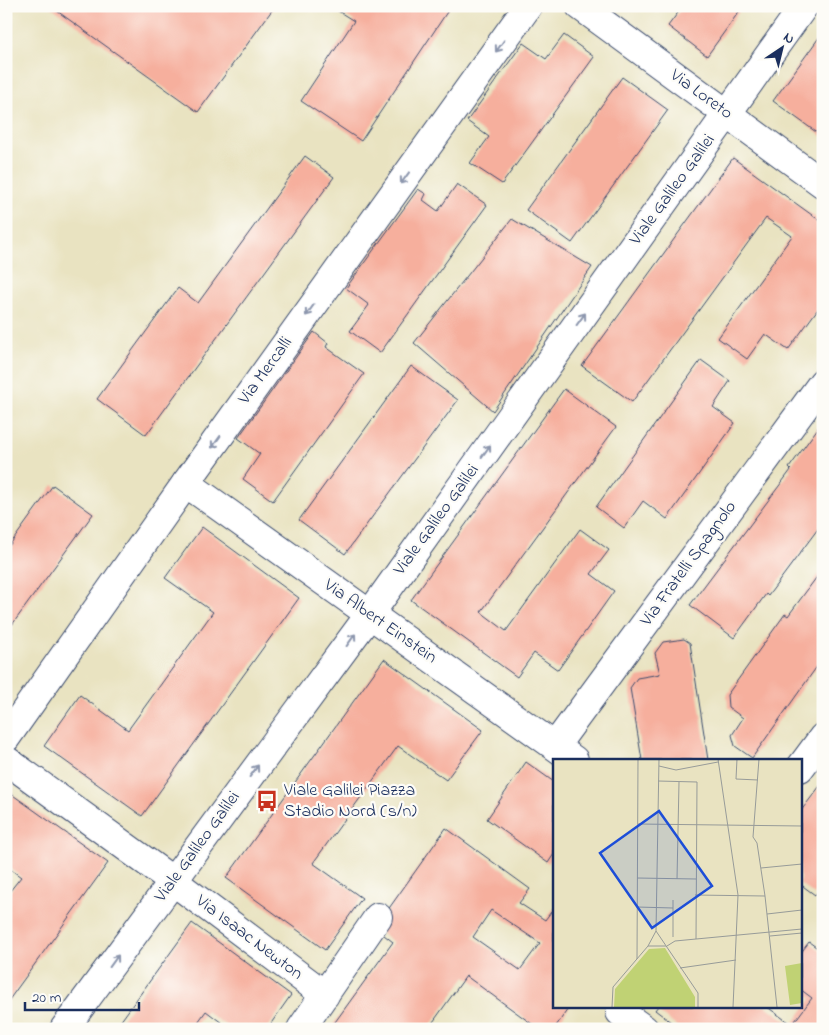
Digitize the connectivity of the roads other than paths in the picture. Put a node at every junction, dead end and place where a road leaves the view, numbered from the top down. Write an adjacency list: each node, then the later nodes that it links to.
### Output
1 (528, 6): 7 (street, Via Mercalli, one-way to 7)
2 (580, 6): 4 (street, Via Loreto)
3 (804, 6): 4 (street, Viale Galileo Galilei)
4 (727, 114): 5 (street, Via Loreto); 8 (street, Viale Galileo Galilei, one-way to 4)
5 (823, 184)
6 (823, 382): 11 (street, Via Fratelli Spagnolo)
7 (186, 483): 8 (street, Via Albert Einstein); 10 (street, Via Mercalli)
8 (370, 614): 11 (street, Via Albert Einstein); 14 (street, Viale Galileo Galilei, one-way to 8)
9 (823, 737): 13 (street)
10 (6, 738)
11 (565, 753)
12 (6, 760): 14 (street, Via Isaac Newton)
13 (802, 765)
14 (173, 881): 16 (street, Via Isaac Newton); 18 (street, Viale Galileo Galilei, one-way to 14)
15 (378, 917): 16 (street)
16 (325, 995): 19 (street)
17 (618, 1016): 20 (street)
18 (64, 1029)
19 (302, 1029)
20 (644, 1029)

